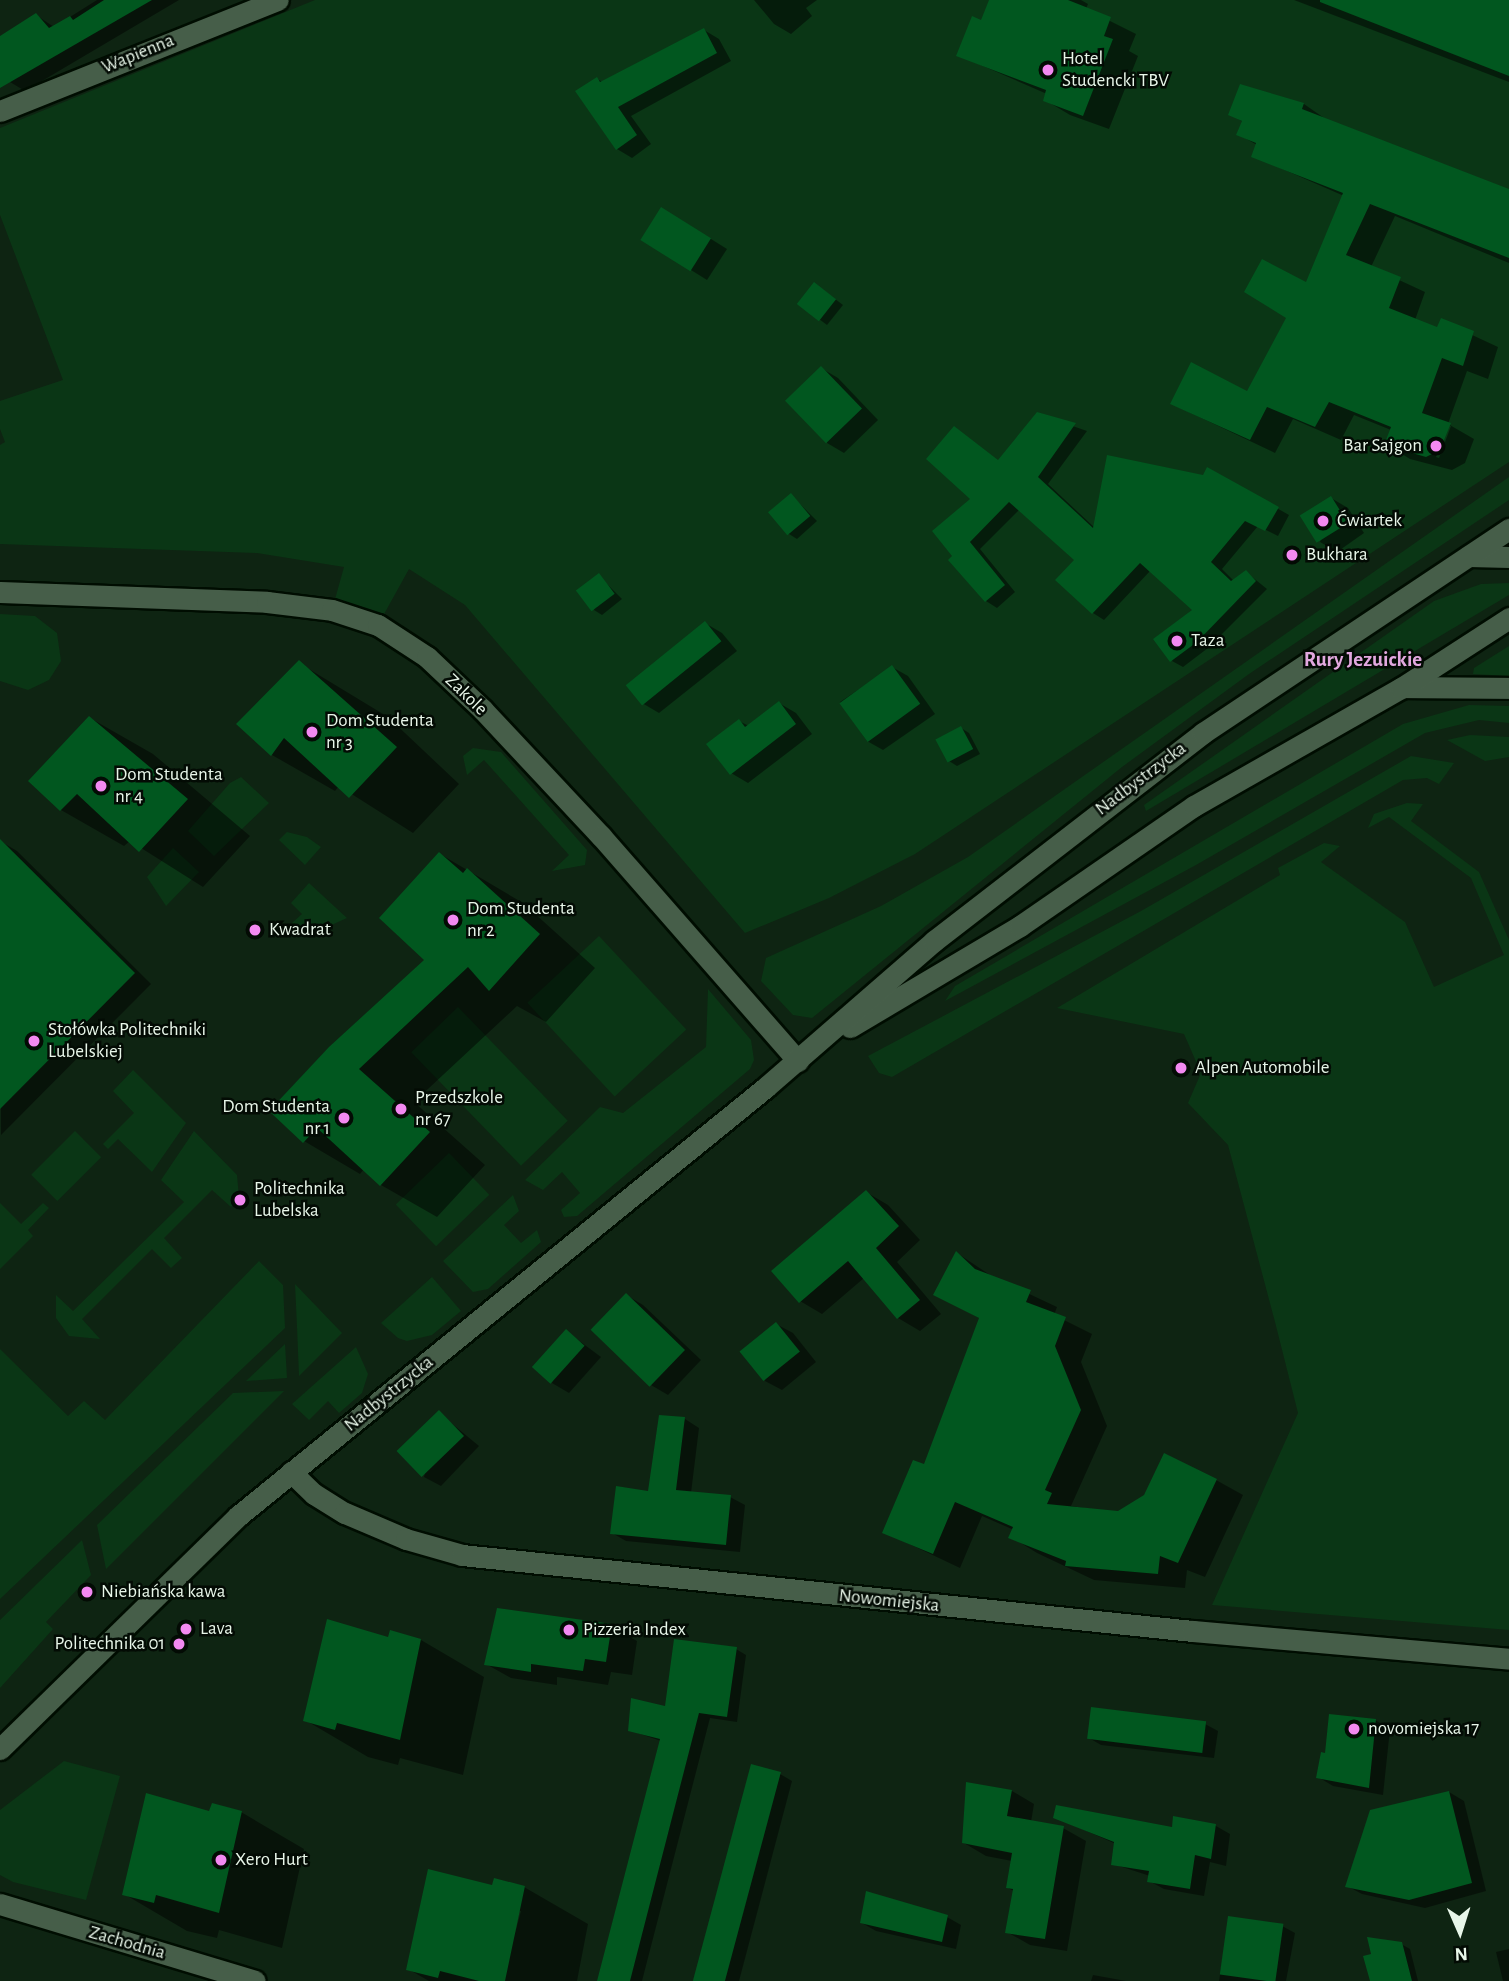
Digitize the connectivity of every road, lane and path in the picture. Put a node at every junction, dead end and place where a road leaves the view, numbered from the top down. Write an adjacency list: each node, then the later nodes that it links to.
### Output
1 (278, 0): 2 (street, Wapienna)
2 (0, 111)
3 (1509, 529): 4 (street, Nadbystrzycka)
4 (1469, 556): 5 (street); 10 (street, Nadbystrzycka)
5 (1509, 557)
6 (0, 592): 10 (street, Zakole)
7 (1509, 618): 8 (street, Nadbystrzycka)
8 (1401, 688): 9 (street); 10 (street, Nadbystrzycka)
9 (1509, 688)
10 (798, 1060): 11 (street, Nadbystrzycka)
11 (291, 1472): 12 (street, Nowomiejska); 13 (street, Nadbystrzycka)
12 (1509, 1659)
13 (0, 1749)
14 (0, 1904): 15 (street, Zachodnia)
15 (255, 1981)

